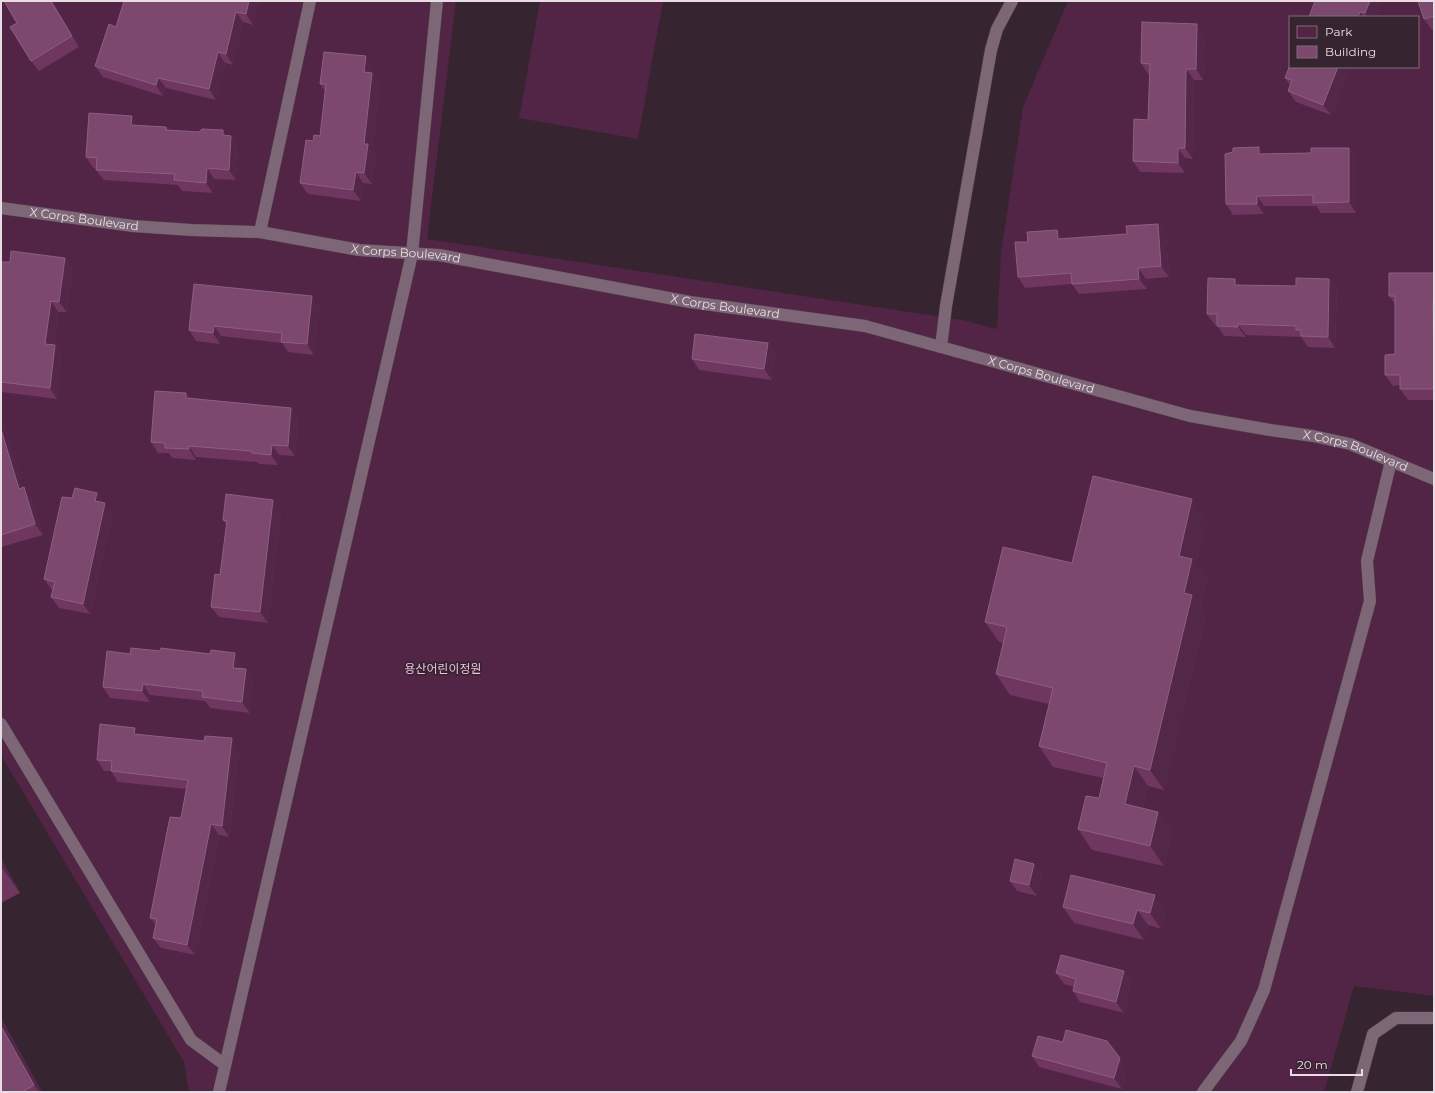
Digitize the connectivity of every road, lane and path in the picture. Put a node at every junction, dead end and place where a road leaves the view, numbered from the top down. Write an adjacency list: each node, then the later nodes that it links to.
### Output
1 (310, 1): 5 (lane)
2 (437, 1): 6 (lane)
3 (1012, 1): 7 (lane)
4 (1, 208): 5 (lane, X Corps Boulevard)
5 (260, 232): 6 (lane, X Corps Boulevard)
6 (412, 254): 7 (lane, X Corps Boulevard); 12 (lane)
7 (941, 348): 8 (lane, X Corps Boulevard)
8 (1391, 461): 9 (lane, X Corps Boulevard); 14 (lane)
9 (1434, 479)
10 (1, 724): 12 (lane)
11 (1434, 1018): 15 (lane)
12 (225, 1066): 13 (lane)
13 (219, 1092)
14 (1203, 1092)
15 (1357, 1092)

